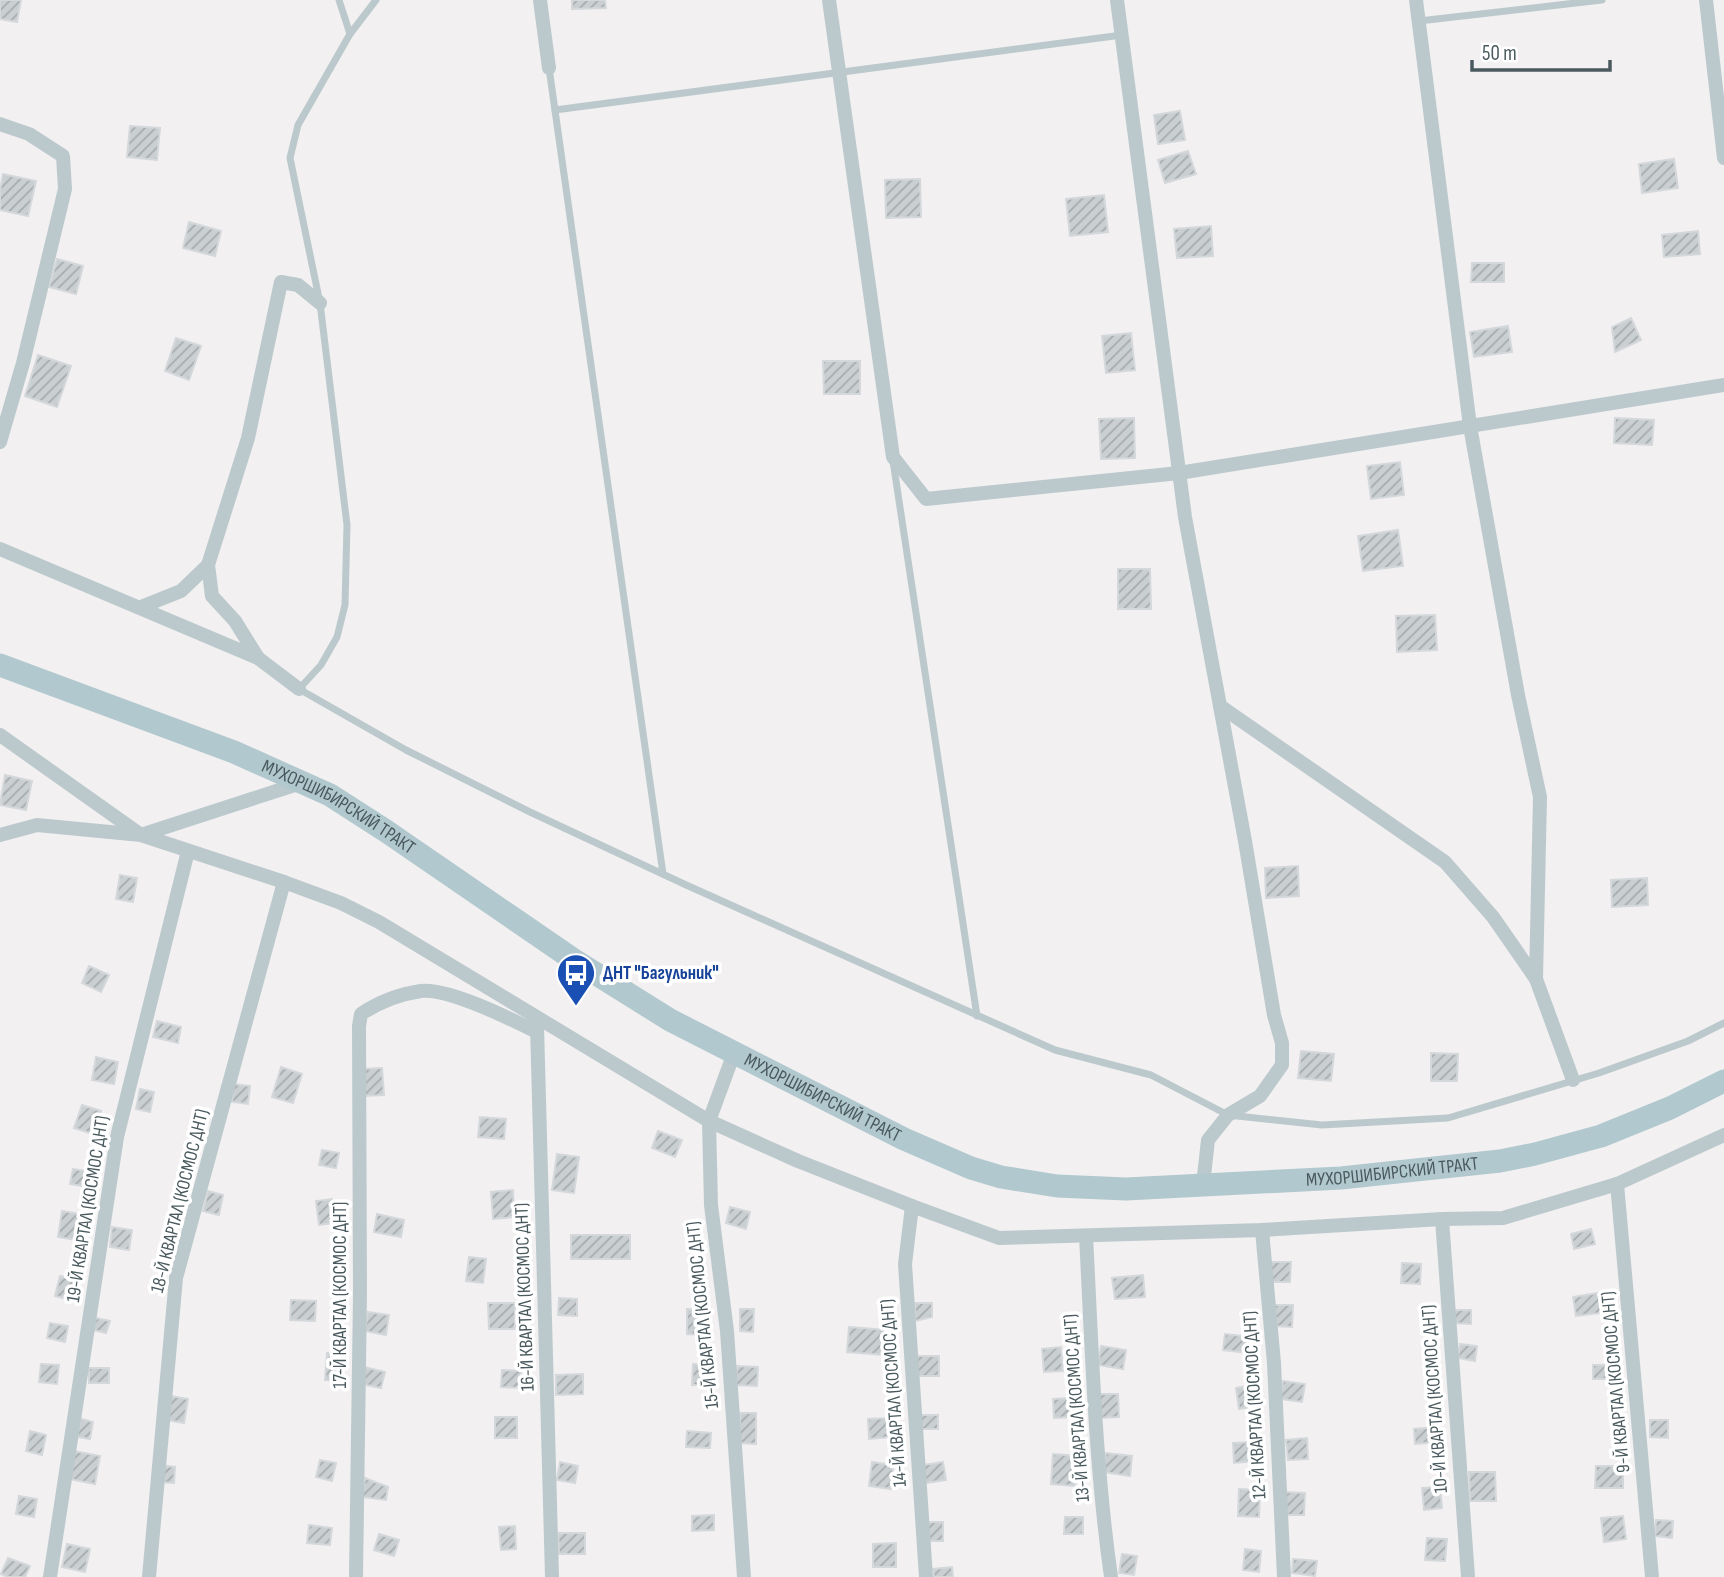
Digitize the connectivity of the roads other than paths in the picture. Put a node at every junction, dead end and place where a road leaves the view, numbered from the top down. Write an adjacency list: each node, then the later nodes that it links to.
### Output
1 (339, 0): 10 (lane)
2 (376, 0): 10 (lane)
3 (540, 0): 12 (street)
4 (829, 0): 13 (street)
5 (1117, 0): 11 (street)
6 (1416, 0): 9 (street)
7 (1602, 0): 9 (lane)
8 (1706, 0): 16 (street)
9 (1419, 20): 19 (street)
10 (350, 34): 17 (lane)
11 (1122, 35): 13 (lane); 22 (street)
12 (549, 68): 14 (lane)
13 (839, 73): 14 (lane); 21 (street)
14 (555, 110): 35 (lane)
15 (0, 124): 20 (street)
16 (1724, 158)
17 (320, 303): 24 (street); 28 (lane)
18 (1724, 385): 19 (street)
19 (1470, 426): 22 (street); 37 (street)
20 (0, 442)
21 (892, 457): 22 (street); 38 (lane)
22 (1179, 473): 29 (street)
23 (0, 549): 25 (street)
24 (208, 565): 25 (street); 26 (street)
25 (141, 607): 26 (street)
26 (258, 658): 28 (street)
27 (0, 665): 31 (main road, МУХОРШИБИРСКИЙ ТРАКТ)
28 (299, 689): 35 (lane)
29 (1220, 706): 37 (street); 45 (street)
30 (0, 735): 33 (street)
31 (304, 782): 33 (street); 42 (main road, МУХОРШИБИРСКИЙ ТРАКТ)
32 (0, 835): 33 (street)
33 (141, 835): 34 (street)
34 (188, 851): 36 (street); 54 (street, 19-Й КВАРТАЛ (КОСМОС ДНТ))
35 (663, 874): 38 (lane)
36 (284, 882): 39 (street); 55 (street, 18-Й КВАРТАЛ (КОСМОС ДНТ))
37 (1536, 979): 43 (street)
38 (977, 1016): 45 (lane)
39 (537, 1017): 41 (street, 16-Й КВАРТАЛ (КОСМОС ДНТ)); 46 (street)
40 (1724, 1023): 43 (lane)
41 (537, 1032): 56 (street, 17-Й КВАРТАЛ (КОСМОС ДНТ)); 57 (street, 16-Й КВАРТАЛ (КОСМОС ДНТ))
42 (734, 1053): 46 (street, 15-Й КВАРТАЛ (КОСМОС ДНТ)); 49 (main road, МУХОРШИБИРСКИЙ ТРАКТ)
43 (1573, 1080): 45 (lane)
44 (1724, 1081): 49 (main road, МУХОРШИБИРСКИЙ ТРАКТ)
45 (1227, 1115): 49 (street)
46 (709, 1121): 50 (street); 58 (street, 15-Й КВАРТАЛ (КОСМОС ДНТ))
47 (1724, 1135): 48 (street)
48 (1617, 1184): 51 (street); 63 (street, 9-Й КВАРТАЛ (КОСМОС ДНТ))
49 (1203, 1185)
50 (912, 1206): 53 (street); 59 (street, 14-Й КВАРТАЛ (КОСМОС ДНТ))
51 (1442, 1219): 52 (street); 62 (street, 10-Й КВАРТАЛ (КОСМОС ДНТ))
52 (1262, 1230): 53 (street); 61 (street, 12-Й КВАРТАЛ (КОСМОС ДНТ))
53 (1086, 1236): 60 (street, 13-Й КВАРТАЛ (КОСМОС ДНТ))
54 (50, 1577)
55 (149, 1577)
56 (356, 1577)
57 (552, 1577)
58 (744, 1577)
59 (926, 1577)
60 (1111, 1577)
61 (1284, 1577)
62 (1468, 1577)
63 (1652, 1577)

